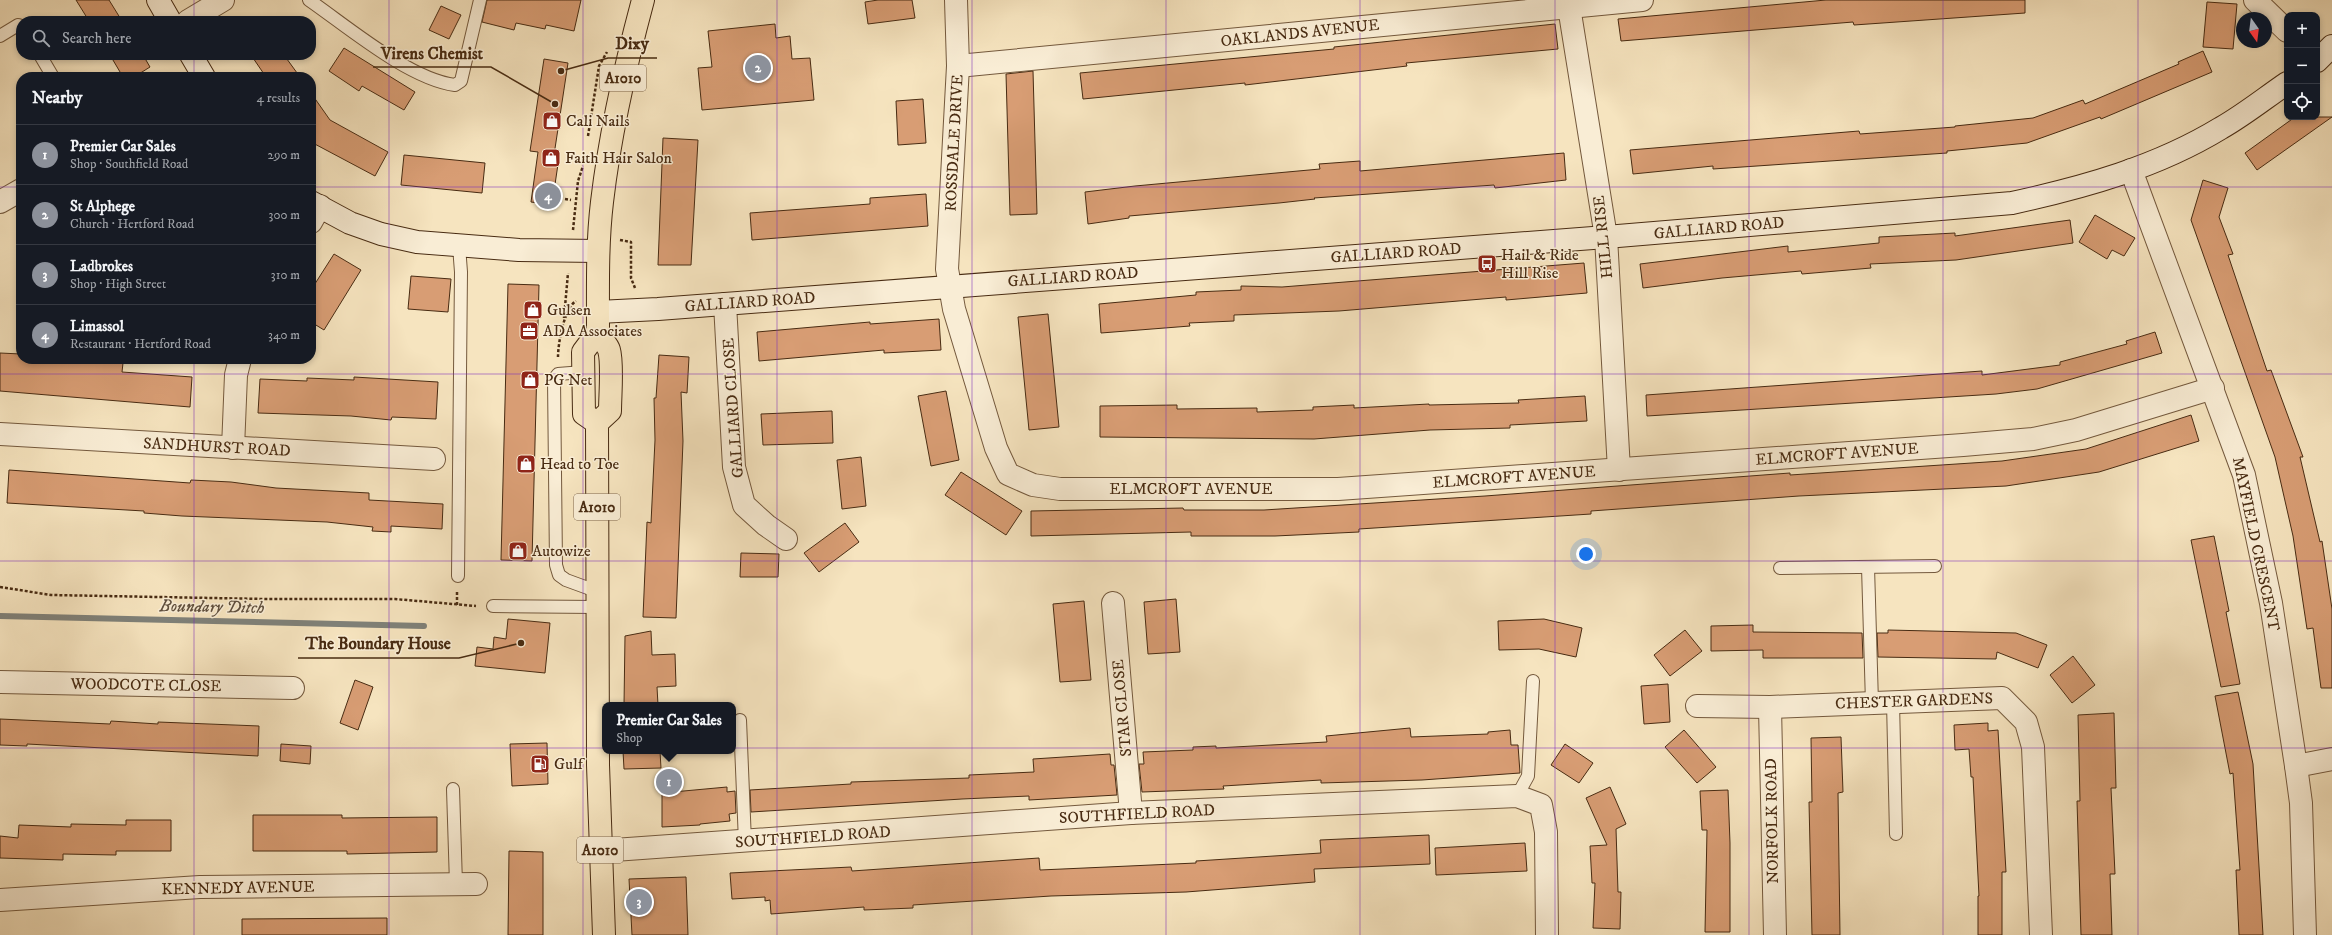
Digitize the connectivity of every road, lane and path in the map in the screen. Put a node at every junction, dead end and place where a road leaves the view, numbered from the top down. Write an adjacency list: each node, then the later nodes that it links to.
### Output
1 (158, 0): 10 (street)
2 (223, 0): 11 (street)
3 (309, 0): 4 (lane)
4 (480, 0)
5 (643, 0): 32 (main road, A1010)
6 (956, 0): 19 (street, ROSSDALE DRIVE)
7 (1642, 0): 9 (street, OAKLANDS AVENUE)
8 (2255, 0): 13 (street)
9 (1569, 6): 19 (street, OAKLANDS AVENUE); 29 (street, HILL RISE)
10 (167, 16)
11 (196, 16)
12 (16, 26): 14 (lane)
13 (2284, 27)
14 (0, 36)
15 (2332, 46): 16 (street)
16 (2320, 58)
17 (43, 60): 20 (lane)
18 (194, 60): 21 (street)
19 (958, 66): 33 (street, ROSSDALE DRIVE)
20 (50, 72)
21 (201, 72)
22 (2286, 84): 23 (street, GALLIARD ROAD)
23 (2131, 170): 29 (street, GALLIARD ROAD); 41 (street, MAYFIELD CRESCENT)
24 (16, 193): 27 (street)
25 (565, 199): 26 (path)
26 (571, 200)
27 (0, 202)
28 (316, 211): 31 (street)
29 (1606, 237): 33 (street, GALLIARD ROAD); 46 (street, HILL RISE)
30 (621, 240): 35 (path)
31 (460, 246): 32 (street); 51 (lane)
32 (598, 251): 34 (main road, A1010)
33 (949, 286): 36 (street, GALLIARD ROAD); 46 (street, ELMCROFT AVENUE)
34 (598, 290): 37 (main road, A1010); 40 (path)
35 (642, 291)
36 (725, 304): 37 (street, GALLIARD ROAD); 47 (street, GALLIARD CLOSE)
37 (598, 322): 39 (main road); 42 (main road)
38 (239, 364): 44 (street)
39 (583, 372): 40 (lane); 42 (main road)
40 (558, 374): 53 (lane)
41 (2213, 388): 46 (street, ELMCROFT AVENUE); 65 (street, MAYFIELD CRESCENT)
42 (597, 423): 53 (main road, A1010)
43 (0, 434): 44 (street, SANDHURST ROAD)
44 (234, 448): 45 (street, SANDHURST ROAD)
45 (434, 459)
46 (1619, 470)
47 (786, 540)
48 (1935, 566): 49 (lane)
49 (1868, 567): 50 (lane); 60 (lane)
50 (1780, 568)
51 (458, 576)
52 (0, 587): 55 (path)
53 (596, 599): 55 (lane); 71 (main road, A1010)
54 (1113, 603): 68 (street, STAR CLOSE)
55 (493, 606)
56 (1533, 681): 67 (lane)
57 (0, 682): 58 (street, WOODCOTE CLOSE)
58 (293, 688)
59 (1893, 702): 60 (street, CHESTER GARDENS); 69 (lane); 77 (street, CHESTER GARDENS)
60 (1872, 703): 62 (street, CHESTER GARDENS)
61 (1697, 706): 62 (street, CHESTER GARDENS)
62 (1770, 707): 76 (street, NORFOLK ROAD)
63 (740, 720): 70 (lane)
64 (2332, 759): 65 (street)
65 (2296, 766): 78 (street, MAYFIELD CRESCENT)
66 (453, 789): 72 (lane)
67 (1517, 796): 68 (street, SOUTHFIELD ROAD); 75 (street, SOUTHFIELD ROAD)
68 (1131, 813): 70 (street, SOUTHFIELD ROAD)
69 (1896, 834)
70 (746, 842): 71 (street, SOUTHFIELD ROAD)
71 (600, 851): 74 (main road, A1010)
72 (466, 884): 73 (street, KENNEDY AVENUE)
73 (0, 900)
74 (604, 935)
75 (1547, 935)
76 (1774, 935)
77 (2041, 935)
78 (2305, 935)

